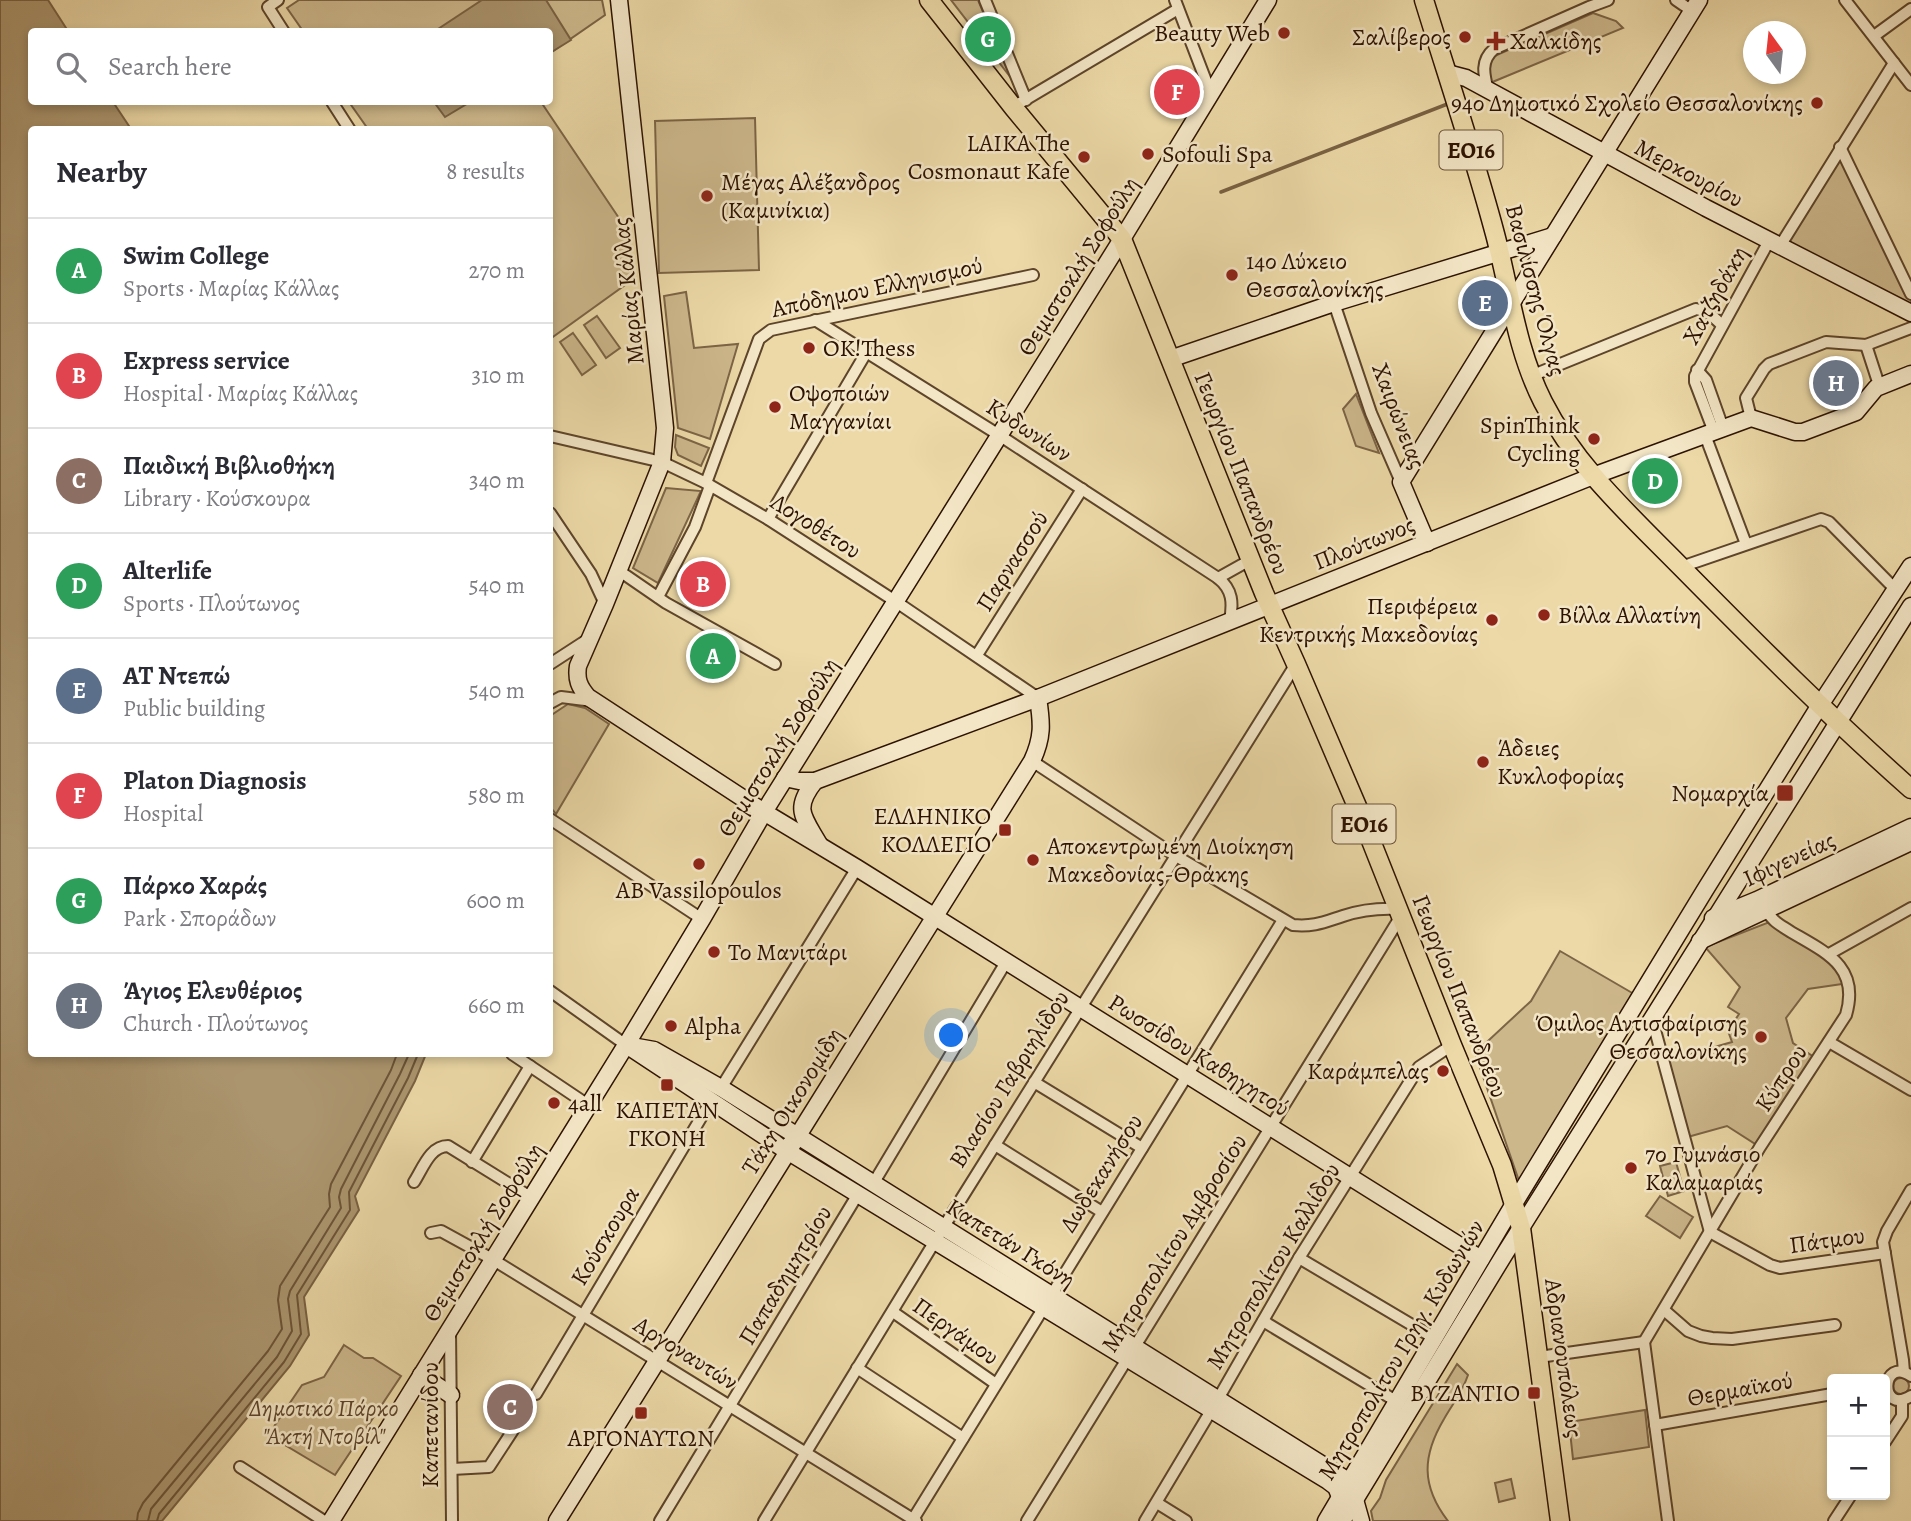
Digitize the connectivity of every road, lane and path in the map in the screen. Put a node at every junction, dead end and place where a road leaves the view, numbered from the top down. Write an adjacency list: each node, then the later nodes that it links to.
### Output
1 (278, 0): 14 (street)
2 (619, 0): 48 (main road, Μαρίας Κάλλας)
3 (929, 0): 21 (main road, Γεωργίου Παπανδρέου / ΕΟ16)
4 (985, 0): 21 (street)
5 (1268, 0): 20 (main road, Θεμιστοκλή Σοφούλη)
6 (1424, 0): 17 (main road, Βασιλίσσης Όλγας / ΕΟ16)
7 (1608, 0): 10 (street)
8 (1676, 0): 12 (street)
9 (1845, 0): 15 (street)
10 (1588, 3): 19 (street)
11 (1176, 4): 20 (street); 21 (street)
12 (1696, 6): 25 (main road)
13 (1911, 9): 15 (street)
14 (281, 28)
15 (1874, 36): 16 (street)
16 (1894, 63): 18 (street); 24 (street, Χατζηδάκη)
17 (1447, 73): 19 (main road, Μερκουρίου); 29 (main road, Βασιλίσσης Όλγας / ΕΟ16)
18 (1911, 85)
19 (1488, 91): 25 (main road, Μερκουρίου)
20 (1211, 94): 27 (main road, Θεμιστοκλή Σοφούλη)
21 (1020, 103): 27 (main road, Γεωργίου Παπανδρέου / ΕΟ16)
22 (334, 105): 23 (street)
23 (347, 126)
24 (1840, 147): 28 (street, Χατζηδάκη); 31 (street)
25 (1605, 153): 26 (main road); 28 (main road, Μερκουρίου)
26 (1553, 236): 29 (main road); 33 (main road)
27 (1122, 239): 40 (main road, Γεωργίου Παπανδρέου / ΕΟ16); 46 (main road, Θεμιστοκλή Σοφούλη)
28 (1774, 243): 34 (main road, Μερκουρίου); 36 (street, Χατζηδάκη)
29 (1500, 252): 32 (main road); 33 (main road, Βασιλίσσης Όλγας / ΕΟ16)
30 (1033, 275): 35 (street, Απόδημου Ελληνισμού)
31 (1911, 294)
32 (1335, 303): 40 (main road); 50 (street, Χαιρώνειας)
33 (1512, 303): 42 (main road, Βασιλίσσης Όλγας / ΕΟ16); 50 (main road)
34 (1911, 313)
35 (815, 320): 39 (street, Κυδωνίων); 51 (street, Απόδημου Ελληνισμού)
36 (1723, 325): 42 (street); 45 (street, Χατζηδάκη)
37 (1911, 328): 38 (street)
38 (1866, 345): 43 (street); 44 (street)
39 (866, 353): 46 (street, Κυδωνίων); 54 (street)
40 (1170, 359): 57 (main road, Γεωργίου Παπανδρέου / ΕΟ16)
41 (1911, 373): 43 (main road)
42 (1531, 376): 49 (main road, Βασιλίσσης Όλγας / ΕΟ16)
43 (1880, 385): 44 (main road)
44 (1751, 418): 45 (main road, Πλούτωνος)
45 (1714, 432): 49 (main road, Πλούτωνος); 56 (street, Χατζηδάκη)
46 (999, 435): 52 (street, Κυδωνίων); 64 (main road, Θεμιστοκλή Σοφούλη)
47 (553, 437): 48 (street, Λογοθέτου)
48 (662, 462): 51 (street, Λογοθέτου); 60 (main road, Μαρίας Κάλλας)
49 (1593, 476): 55 (main road, Πλούτωνος); 59 (main road, Βασιλίσσης Όλγας / ΕΟ16)
50 (1401, 482): 55 (main road, Χαιρώνειας)
51 (708, 484): 54 (street, Λογοθέτου); 63 (street)
52 (1082, 489): 61 (street, Κυδωνίων); 70 (street, Παρνασσού)
53 (553, 517): 65 (street)
54 (768, 519): 64 (street, Λογοθέτου)
55 (1427, 542): 66 (main road, Πλούτωνος)
56 (1746, 544): 59 (street); 62 (street)
57 (1252, 559): 61 (street); 66 (main road, Γεωργίου Παπανδρέου / ΕΟ16)
58 (1911, 566): 62 (main road, Μητροπολίτου Γρηγ. Κυδωνιών)
59 (1681, 567): 77 (main road, Βασιλίσσης Όλγας / ΕΟ16)
60 (618, 570): 63 (street); 65 (main road, Μαρίας Κάλλας)
61 (1218, 578): 68 (street)
62 (1896, 590): 77 (main road, Μητροπολίτου Γρηγ. Κυδωνιών)
63 (658, 597): 72 (street)
64 (895, 601): 70 (street, Λογοθέτου); 80 (main road, Θεμιστοκλή Σοφούλη)
65 (605, 604): 69 (main road, Μαρίας Κάλλας)
66 (1270, 605): 68 (main road, Πλούτωνος); 73 (main road, Γεωργίου Παπανδρέου / ΕΟ16)
67 (1911, 606): 78 (main road, Μητροπολίτου Γρηγ. Κυδωνιών)
68 (1230, 621): 74 (main road, Πλούτωνος)
69 (590, 638): 71 (street); 75 (main road, Μαρίας Κάλλας)
70 (977, 655): 74 (street, Λογοθέτου)
71 (553, 662)
72 (775, 664)
73 (1296, 664): 88 (street, Βλασίου Γαβριηλίδου); 92 (main road, Γεωργίου Παπανδρέου / ΕΟ16)
74 (1038, 698): 79 (main road, Τάκη Οικονομίδη); 81 (main road, Πλούτωνος)
75 (591, 699): 76 (street); 83 (main road)
76 (553, 701)
77 (1820, 705): 78 (main road, Βασιλίσσης Όλγας / ΕΟ16); 97 (main road, Μητροπολίτου Γρηγ. Κυδωνιών)
78 (1837, 722): 82 (main road, Βασιλίσσης Όλγας / ΕΟ16); 94 (main road, Μητροπολίτου Γρηγ. Κυδωνιών)
79 (1032, 761): 88 (street); 93 (main road, Τάκη Οικονομίδη)
80 (785, 778): 81 (main road, Πλούτωνος); 83 (main road, Θεμιστοκλή Σοφούλη)
81 (815, 781): 87 (main road)
82 (1911, 789)
83 (764, 812): 87 (main road, Ρωσσίδου Καθηγητού); 95 (main road, Θεμιστοκλή Σοφούλη)
84 (553, 821): 95 (street)
85 (1911, 827): 94 (main road, Ιφιγενείας)
86 (1911, 842): 91 (main road, Ιφιγενείας)
87 (821, 846): 89 (main road, Ρωσσίδου Καθηγητού)
88 (1176, 856): 96 (street); 102 (street, Βλασίου Γαβριηλίδου)
89 (856, 868): 93 (main road, Ρωσσίδου Καθηγητού); 112 (street, Κούσκουρα)
90 (1911, 908): 99 (street)
91 (1767, 910): 98 (main road, Ιφιγενείας); 99 (street, Κύπρου)
92 (1400, 913): 96 (street); 106 (main road, Γεωργίου Παπανδρέου / ΕΟ16); 114 (street, Μητροπολίτου Αμβροσίου)
93 (935, 917): 100 (main road, Ρωσσίδου Καθηγητού); 115 (main road, Τάκη Οικονομίδη)
94 (1716, 917): 97 (main road, Ιφιγενείας); 98 (main road, Μητροπολίτου Γρηγ. Κυδωνιών)
95 (702, 919): 105 (main road, Θεμιστοκλή Σοφούλη)
96 (1283, 920): 109 (street, Δωδεκανήσου)
97 (1684, 925): 126 (main road, Μητροπολίτου Γρηγ. Κυδωνιών)
98 (1700, 941): 103 (main road, Μητροπολίτου Γρηγ. Κυδωνιών)
99 (1829, 954): 104 (street, Κύπρου)
100 (1006, 962): 102 (main road, Ρωσσίδου Καθηγητού); 122 (street)
101 (553, 993): 105 (street, Καπετάν Γκόνη)
102 (1081, 1008): 109 (main road, Ρωσσίδου Καθηγητού); 110 (street, Βλασίου Γαβριηλίδου)
103 (1652, 1019): 128 (main road, Μητροπολίτου Γρηγ. Κυδωνιών); 129 (street)
104 (1829, 1042): 111 (street); 129 (street, Κύπρου)
105 (626, 1045): 112 (main road, Καπετάν Γκόνη); 113 (main road, Θεμιστοκλή Σοφούλη)
106 (1452, 1045): 120 (street, Μητροπολίτου Καλλίδου); 126 (main road, Γεωργίου Παπανδρέου / ΕΟ16)
107 (516, 1057): 108 (street)
108 (530, 1066): 113 (street); 119 (street)
109 (1187, 1075): 114 (main road, Ρωσσίδου Καθηγητού); 117 (street, Δωδεκανήσου)
110 (1034, 1082): 116 (street, Βλασίου Γαβριηλίδου); 117 (street)
111 (1911, 1090)
112 (716, 1095): 115 (main road, Καπετάν Γκόνη); 118 (main road, Καπετάν Γκόνη); 139 (street, Κούσκουρα)
113 (588, 1105): 125 (main road, Θεμιστοκλή Σοφούλη)
114 (1270, 1127): 120 (main road, Ρωσσίδου Καθηγητού); 145 (street, Μητροπολίτου Αμβροσίου)
115 (796, 1136): 118 (main road, Τάκη Οικονομίδη); 122 (main road, Καπετάν Γκόνη)
116 (995, 1145): 127 (street); 131 (street, Βλασίου Γαβριηλίδου)
117 (1142, 1148): 127 (street, Δωδεκανήσου)
118 (787, 1151): 124 (main road, Καπετάν Γκόνη); 147 (main road, Τάκη Οικονομίδη)
119 (472, 1162): 121 (street); 125 (street)
120 (1350, 1177): 133 (street, Μητροπολίτου Καλλίδου); 135 (main road, Ρωσσίδου Καθηγητού)
121 (414, 1182)
122 (873, 1184): 131 (main road, Καπετάν Γκόνη)
123 (1911, 1190): 132 (street)
124 (858, 1194): 131 (main road, Καπετάν Γκόνη); 160 (street, Παπαδημητρίου)
125 (532, 1198): 134 (main road, Θεμιστοκλή Σοφούλη)
126 (1515, 1202): 128 (main road, Αδριανουπόλεως / ΕΟ16); 135 (main road, Μητροπολίτου Γρηγ. Κυδωνιών)
127 (1102, 1212): 136 (street, Δωδεκανήσου)
128 (1521, 1228): 146 (main road, Αδριανουπόλεως / ΕΟ16); 169 (main road, Μητροπολίτου Γρηγ. Κυδωνιών)
129 (1710, 1232): 132 (street, Πάτμου); 137 (street, Κύπρου)
130 (431, 1233): 134 (street, Αργοναυτών)
131 (939, 1234): 136 (main road, Καπετάν Γκόνη); 138 (street, Βλασίου Γαβριηλίδου)
132 (1885, 1254): 149 (street)
133 (1299, 1258): 140 (street, Μητροπολίτου Καλλίδου); 143 (street)
134 (492, 1259): 139 (street, Αργοναυτών); 142 (main road, Θεμιστοκλή Σοφούλη)
135 (1481, 1259): 143 (main road, Μητροπολίτου Γρηγ. Κυδωνιών)
136 (1047, 1301): 145 (main road, Καπετάν Γκόνη); 152 (street, Δωδεκανήσου)
137 (1664, 1310): 141 (street); 144 (street, Κύπρου)
138 (892, 1312): 148 (street, Βλασίου Γαβριηλίδου); 152 (street, Περγάμου)
139 (582, 1314): 147 (street, Αργοναυτών); 153 (street, Κούσκουρα)
140 (1263, 1321): 158 (street); 159 (street, Μητροπολίτου Καλλίδου)
141 (1835, 1325)
142 (450, 1328): 150 (main road, Θεμιστοκλή Σοφούλη); 154 (street, Καπετανίδου)
143 (1434, 1338): 158 (main road, Μητροπολίτου Γρηγ. Κυδωνιών)
144 (1644, 1342): 146 (street); 162 (street)
145 (1130, 1353): 159 (main road, Καπετάν Γκόνη); 180 (street, Μητροπολίτου Αμβροσίου)
146 (1539, 1357): 184 (main road, Αδριανουπόλεως / ΕΟ16)
147 (657, 1360): 160 (street, Αργοναυτών); 177 (main road, Τάκη Οικονομίδη)
148 (857, 1368): 164 (street); 165 (street, Βλασίου Γαβριηλίδου)
149 (1907, 1374): 151 (street)
150 (421, 1375): 154 (main road); 175 (main road, Θεμιστοκλή Σοφούλη)
151 (1890, 1376)
152 (996, 1384): 164 (street, Δωδεκανήσου)
153 (536, 1394)
154 (451, 1395): 167 (street, Καπετανίδου)
155 (1827, 1395): 162 (street, Θερμαϊκού)
156 (1890, 1395): 157 (street)
157 (1907, 1398): 163 (street)
158 (1396, 1401): 168 (main road, Μητροπολίτου Γρηγ. Κυδωνιών)
159 (1214, 1405): 168 (main road, Καπετάν Γκόνη); 169 (main road, Καπετάν Γκόνη); 171 (street, Μητροπολίτου Καλλίδου)
160 (731, 1406): 165 (street, Αργοναυτών); 178 (street, Παπαδημητρίου)
161 (519, 1421): 167 (street)
162 (1655, 1425): 185 (street)
163 (1889, 1437)
164 (963, 1438): 173 (street, Δωδεκανήσου)
165 (806, 1453): 173 (street, Αργοναυτών); 179 (street, Βλασίου Γαβριηλίδου)
166 (240, 1467): 174 (street)
167 (452, 1469): 176 (street, Καπετανίδου)
168 (1350, 1482): 169 (main road, Μητροπολίτου Γρηγ. Κυδωνιών)
169 (1348, 1499): 172 (main road, Καπετάν Γκόνη); 183 (main road, Μητροπολίτου Γρηγ. Κυδωνιών)
170 (1848, 1500): 186 (street)
171 (1157, 1503): 181 (street, Μητροπολίτου Καλλίδου); 182 (street)
172 (1350, 1519)
173 (914, 1520)
174 (324, 1521)
175 (331, 1521)
176 (452, 1521)
177 (557, 1521)
178 (660, 1521)
179 (764, 1521)
180 (1027, 1521)
181 (1145, 1521)
182 (1186, 1521)
183 (1326, 1521)
184 (1560, 1521)
185 (1668, 1521)
186 (1834, 1521)

